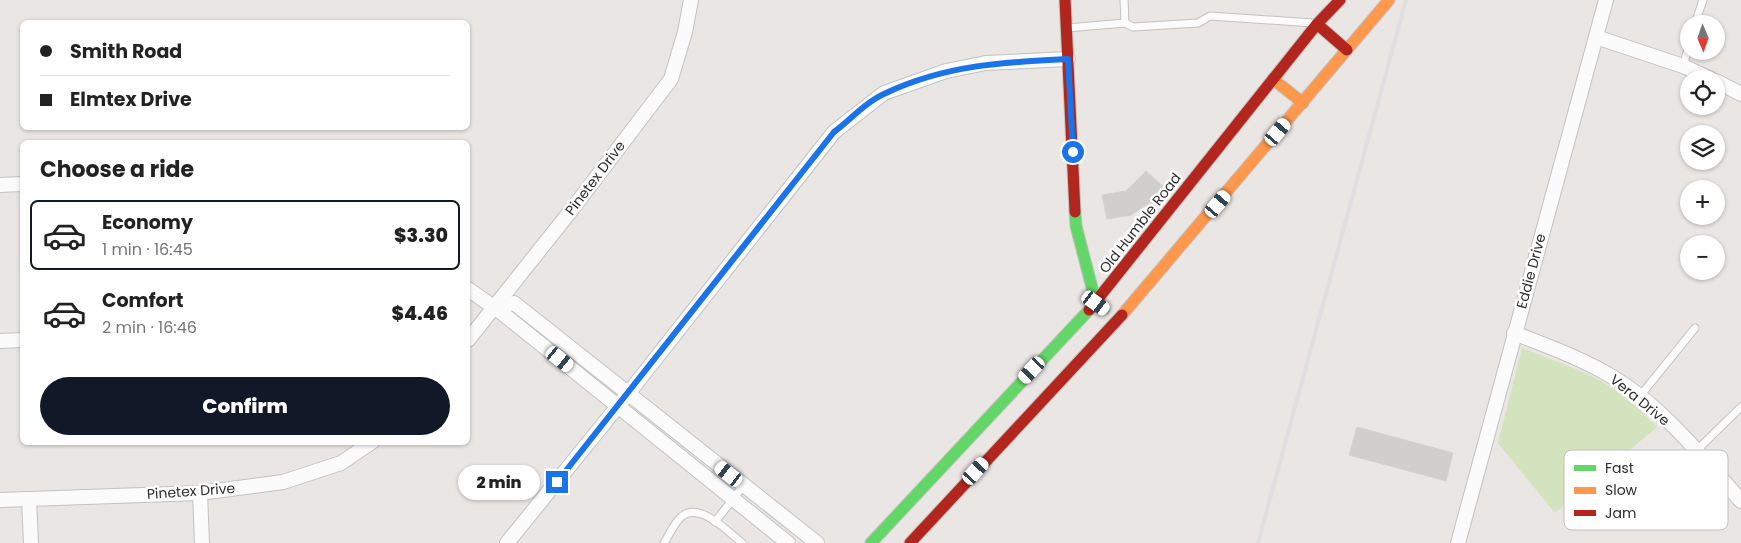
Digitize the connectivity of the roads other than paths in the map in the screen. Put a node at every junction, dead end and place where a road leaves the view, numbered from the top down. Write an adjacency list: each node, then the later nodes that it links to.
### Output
1 (691, 0): 26 (street, Pinetex Drive)
2 (1065, 0): 11 (main road)
3 (1124, 0): 9 (lane)
4 (1340, 0): 10 (main road, Old Humble Road)
5 (1389, 0): 13 (main road, Old Humble Road)
6 (1606, 0): 12 (street, Eddie Drive)
7 (1703, 0): 8 (lane)
8 (1698, 15)
9 (1125, 23): 10 (lane); 11 (lane)
10 (1317, 24): 13 (main road); 18 (main road, Old Humble Road)
11 (1067, 28): 14 (main road)
12 (1596, 37): 16 (street); 29 (street, Eddie Drive)
13 (1347, 50): 21 (main road, Old Humble Road)
14 (1068, 59): 25 (main road); 34 (street)
15 (1685, 60): 16 (lane)
16 (1683, 66): 17 (street)
17 (1691, 70)
18 (1274, 79): 21 (main road); 25 (main road, Old Humble Road)
19 (1725, 86): 20 (street)
20 (1741, 94)
21 (1303, 103): 27 (main road, Old Humble Road)
22 (0, 184): 23 (street)
23 (20, 184)
24 (470, 291): 26 (street)
25 (1096, 303): 27 (main road); 37 (main road, Old Humble Road)
26 (493, 308): 30 (street, Pinetex Drive); 34 (street)
27 (1118, 319): 37 (main road, Old Humble Road)
28 (1695, 328): 33 (lane)
29 (1514, 333): 33 (street, Vera Drive); 57 (street, Eddie Drive)
30 (470, 337)
31 (0, 340): 32 (street)
32 (20, 340)
33 (1640, 396): 38 (street, Vera Drive)
34 (623, 400): 40 (street); 44 (street); 50 (street)
35 (1741, 407): 39 (lane)
36 (368, 445): 42 (street, Pinetex Drive)
37 (979, 446): 55 (main road, Old Humble Road); 56 (main road, Old Humble Road)
38 (1695, 450)
39 (1697, 450)
40 (744, 486): 44 (lane); 54 (street)
41 (1728, 487): 46 (street, Vera Drive)
42 (200, 493): 43 (street, Pinetex Drive); 49 (street)
43 (29, 499): 45 (street, Pinetex Drive); 48 (street)
44 (733, 499): 47 (lane); 53 (street)
45 (0, 500)
46 (1741, 501)
47 (715, 522): 51 (lane); 52 (lane)
48 (31, 543)
49 (202, 543)
50 (507, 543)
51 (664, 543)
52 (742, 543)
53 (788, 543)
54 (817, 543)
55 (871, 543)
56 (910, 543)
57 (1458, 543)

